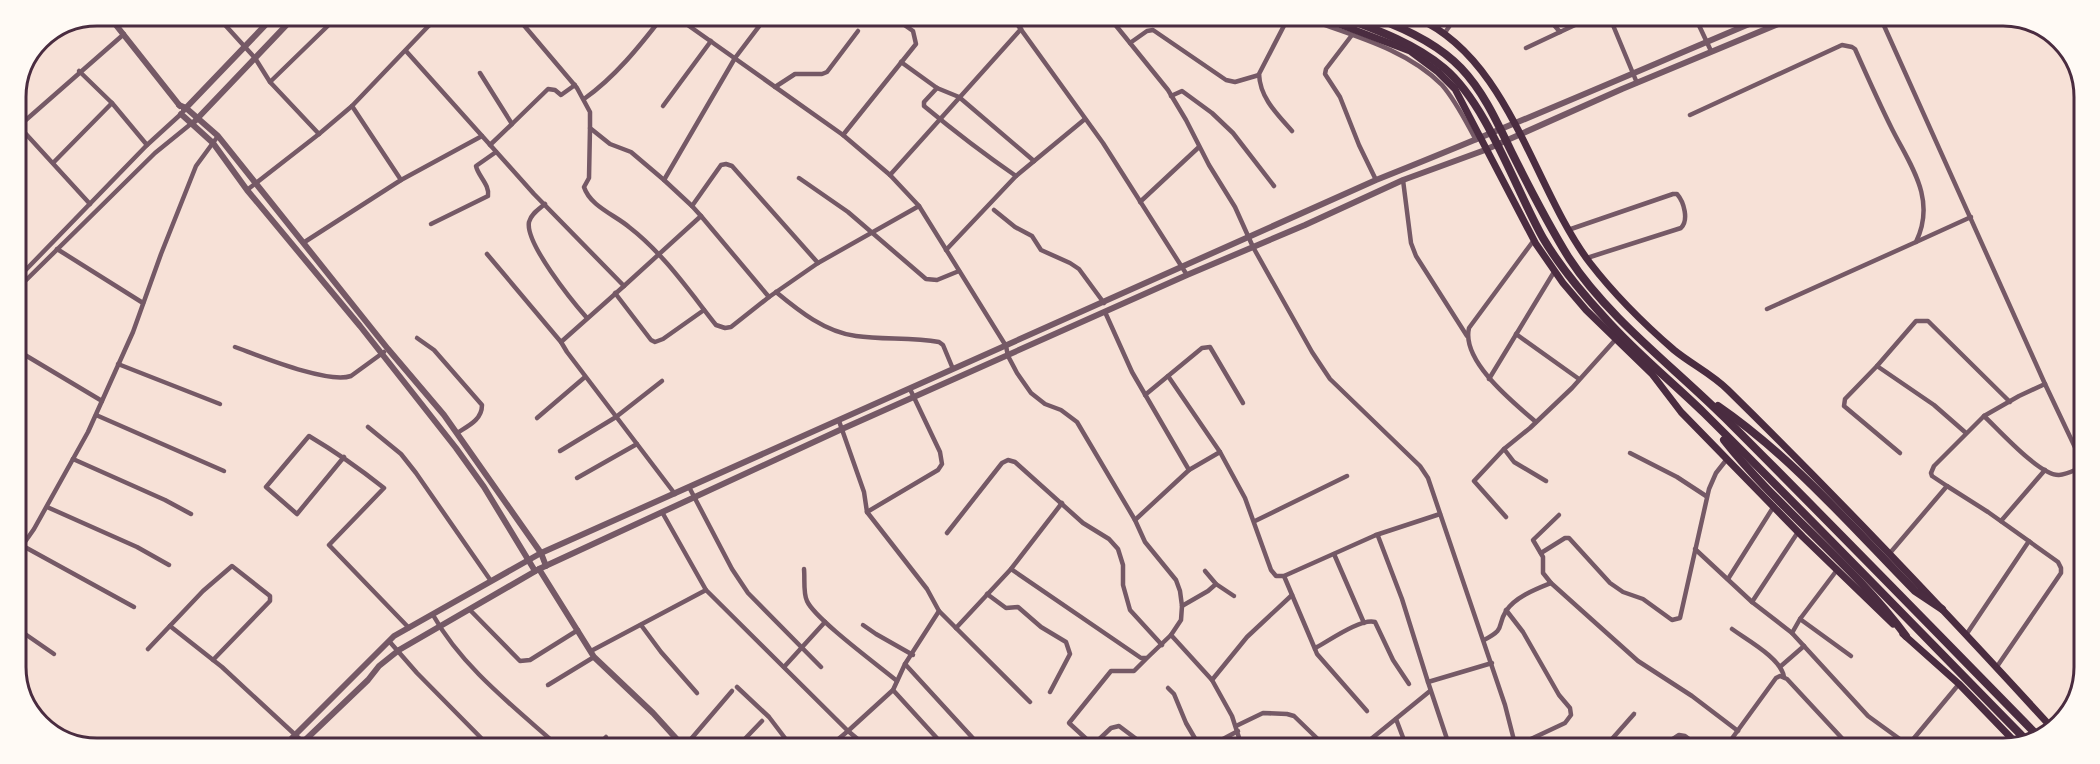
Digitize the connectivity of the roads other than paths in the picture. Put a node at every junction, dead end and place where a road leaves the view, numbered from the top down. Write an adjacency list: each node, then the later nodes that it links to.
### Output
1 (117, 26): 33 (street)
2 (225, 26): 39 (street)
3 (265, 26): 39 (street)
4 (286, 26): 43 (street)
5 (328, 26): 52 (street)
6 (428, 26): 41 (street)
7 (525, 26): 54 (street)
8 (655, 26): 59 (street)
9 (689, 26): 36 (street)
10 (759, 26): 44 (street)
11 (906, 26): 45 (street)
12 (1019, 26): 29 (street)
13 (1116, 26): 37 (street)
14 (1284, 26): 51 (street)
15 (1327, 26): 35 (street)
16 (1344, 26): 83 (main road)
17 (1365, 26): 169 (highway)
18 (1394, 26): 162 (highway)
19 (1430, 26): 34 (main road)
20 (1450, 26): 34 (street)
21 (1555, 26): 32 (street)
22 (1573, 26): 32 (street)
23 (1613, 26): 50 (street)
24 (1699, 26): 38 (street)
25 (1743, 26): 38 (street)
26 (1760, 26): 30 (street)
27 (1772, 26): 30 (street)
28 (1884, 26): 109 (street)
29 (1021, 29): 58 (street); 71 (street)
30 (1761, 30): 42 (street)
31 (858, 31): 55 (street)
32 (1560, 32): 40 (street)
33 (124, 34): 47 (street); 62 (street)
34 (1444, 34): 73 (main road)
35 (1352, 35): 83 (street); 97 (street)
36 (711, 42): 44 (street); 64 (street)
37 (1130, 43): 51 (street); 57 (street)
38 (1707, 43): 42 (street); 46 (street)
39 (244, 48): 43 (street); 65 (street)
40 (1526, 48)
41 (406, 51): 63 (street); 82 (street)
42 (1711, 51): 49 (street)
43 (255, 58): 52 (street); 72 (street)
44 (735, 58): 55 (street); 96 (street)
45 (902, 62): 56 (street); 80 (street)
46 (1657, 64): 49 (street); 50 (street)
47 (80, 71): 61 (street); 69 (street)
48 (480, 73): 74 (street)
49 (1661, 73): 53 (street)
50 (1633, 74): 53 (street); 60 (street)
51 (1259, 75): 76 (street)
52 (270, 82): 78 (street)
53 (1637, 83): 66 (street)
54 (575, 85): 59 (street); 74 (street)
55 (775, 87): 80 (street)
56 (937, 88): 58 (street); 70 (street)
57 (1171, 96): 87 (street); 100 (street)
58 (959, 97): 70 (street); 90 (street)
59 (584, 99): 75 (street)
60 (1572, 99): 66 (street); 73 (street)
61 (112, 104): 85 (street); 91 (street)
62 (179, 105): 65 (street); 67 (street)
63 (352, 106): 78 (street); 95 (street)
64 (663, 106)
65 (186, 108): 67 (street); 72 (street)
66 (1575, 110): 79 (street)
67 (181, 114): 72 (street); 85 (street)
68 (1690, 115): 115 (street)
69 (26, 116)
70 (939, 119): 92 (street); 93 (street)
71 (1086, 119): 90 (street); 102 (street)
72 (195, 121): 81 (street); 84 (street); 118 (street)
73 (1513, 123): 79 (main road); 83 (street)
74 (512, 124): 86 (street)
75 (590, 128): 96 (street); 120 (street)
76 (1292, 131)
77 (26, 134): 91 (street)
78 (319, 134): 99 (street)
79 (1520, 134): 88 (street); 111 (main road)
80 (843, 135): 92 (street)
81 (218, 136): 84 (street); 99 (street)
82 (482, 136): 86 (street); 95 (street)
83 (1478, 139): 88 (main road); 97 (street)
84 (213, 143): 101 (street); 134 (street)
85 (147, 145): 103 (street)
86 (490, 145): 89 (street)
87 (1199, 147): 102 (street); 113 (street)
88 (1485, 150): 98 (street); 114 (main road)
89 (496, 152): 104 (street); 110 (street)
90 (1034, 161): 93 (street)
91 (53, 164): 103 (street)
92 (890, 174): 106 (street)
93 (1016, 176): 119 (street)
94 (800, 178): 112 (street)
95 (401, 180): 116 (street)
96 (664, 180): 105 (street)
97 (1376, 180): 113 (street)
98 (1403, 180): 117 (street); 141 (street)
99 (255, 183): 101 (street); 116 (street)
100 (1274, 186)
101 (247, 190): 148 (street)
102 (1140, 202): 124 (street)
103 (90, 204): 125 (street)
104 (545, 204): 130 (street); 139 (street)
105 (692, 206): 108 (street); 123 (street)
106 (919, 206): 112 (street); 119 (street)
107 (994, 210): 135 (street)
108 (701, 216): 120 (street); 133 (street)
109 (1971, 217): 115 (street); 160 (street)
110 (431, 224)
111 (1568, 230): 122 (main road); 122 (street)
112 (872, 233): 123 (street); 126 (street)
113 (1248, 238): 117 (street); 124 (street)
114 (1534, 240): 127 (main road); 141 (street)
115 (1916, 242): 136 (street)
116 (303, 243): 147 (street)
117 (1253, 247): 128 (street); 212 (street)
118 (57, 249): 129 (street); 134 (street)
119 (946, 250): 126 (street)
120 (659, 253): 130 (street); 137 (street)
121 (488, 254): 144 (street)
122 (1587, 258): 227 (main road)
123 (818, 264): 131 (street)
124 (1183, 268): 128 (street); 135 (street)
125 (26, 270)
126 (959, 271): 145 (street)
127 (1554, 272): 140 (street); 143 (main road)
128 (1187, 275): 138 (street)
129 (26, 280)
130 (624, 286): 132 (street)
131 (776, 292): 133 (street); 153 (street)
132 (615, 293): 137 (street); 139 (street)
133 (769, 297): 137 (street)
134 (143, 303): 151 (street)
135 (1104, 303): 145 (street)
136 (1767, 309)
137 (704, 310)
138 (1105, 312): 150 (street); 163 (street)
139 (586, 318): 144 (street)
140 (1516, 334): 157 (street); 158 (street)
141 (1467, 336): 157 (street)
142 (417, 338): 178 (street)
143 (1616, 339): 158 (street); 193 (main road)
144 (561, 342): 155 (street)
145 (1006, 346): 150 (street); 153 (street)
146 (235, 347): 148 (street)
147 (388, 349): 148 (street); 178 (street)
148 (381, 354): 184 (street)
149 (26, 356): 165 (street)
150 (1008, 356): 156 (street); 215 (street)
151 (118, 364): 165 (street); 168 (street)
152 (1877, 366): 166 (street); 179 (street); 190 (street)
153 (954, 369): 156 (street); 161 (street)
154 (1168, 376): 163 (street); 167 (street); 188 (street)
155 (585, 377): 172 (street); 173 (street)
156 (959, 378): 164 (street)
157 (1490, 379): 175 (street)
158 (1580, 379): 175 (street)
159 (662, 381): 172 (street)
160 (2045, 384): 166 (street); 182 (street)
161 (910, 389): 164 (street); 174 (street)
162 (1700, 394): 248 (highway); 310 (highway)
163 (1145, 395): 194 (street)
164 (914, 397): 177 (street); 210 (street)
165 (102, 401): 170 (street)
166 (2010, 402): 171 (street)
167 (1243, 403)
168 (220, 404)
169 (1702, 411): 268 (highway); 312 (highway)
170 (96, 415): 192 (street); 196 (street)
171 (1984, 416): 179 (street); 195 (street)
172 (616, 417): 183 (street); 186 (street)
173 (537, 418)
174 (839, 421): 177 (street); 180 (street)
175 (1536, 422): 185 (street)
176 (368, 427): 238 (street)
177 (842, 429): 187 (street); 210 (street)
178 (457, 433): 181 (street)
179 (1966, 433): 201 (street)
180 (790, 442): 187 (street); 202 (street)
181 (464, 443): 184 (street); 225 (street)
182 (2074, 443)
183 (637, 444): 199 (street); 203 (street)
184 (456, 448): 229 (street)
185 (1504, 449): 200 (street); 214 (street)
186 (560, 451)
187 (794, 451): 205 (street)
188 (1220, 452): 194 (street); 216 (street)
189 (1630, 453): 204 (street)
190 (1900, 453)
191 (344, 457): 191 (street); 259 (street)
192 (73, 459): 208 (street); 211 (street)
193 (1727, 459): 204 (street); 207 (main road)
194 (1190, 470): 215 (street)
195 (2045, 470): 197 (street); 217 (street)
196 (224, 471)
197 (2074, 471)
198 (1347, 476): 216 (street)
199 (577, 478)
200 (1546, 481)
201 (1947, 486): 217 (street); 227 (street)
202 (689, 487): 203 (street); 205 (street)
203 (675, 494): 225 (street)
204 (1707, 496): 224 (street)
205 (694, 497): 209 (street); 273 (street)
206 (1062, 503): 218 (street); 233 (street); 271 (street)
207 (1774, 506): 219 (main road); 237 (street)
208 (47, 507): 221 (street); 230 (street)
209 (662, 512): 231 (street); 241 (street)
210 (867, 512): 251 (street)
211 (191, 514)
212 (1440, 514): 220 (street); 269 (street)
213 (1559, 515): 226 (street)
214 (1506, 517)
215 (1135, 520): 246 (street)
216 (1255, 521): 236 (street)
217 (2001, 521): 222 (street)
218 (947, 532)
219 (1798, 532): 234 (main road); 245 (street)
220 (1376, 536): 228 (street); 292 (street)
221 (26, 540)
222 (2029, 541): 267 (street); 288 (street)
223 (26, 548): 247 (street)
224 (1695, 549): 226 (street); 237 (street)
225 (541, 553): 229 (street); 231 (street)
226 (1541, 553): 239 (street)
227 (1890, 553): 248 (main road)
228 (1334, 554): 236 (street); 255 (street)
229 (529, 560): 231 (street); 238 (street)
230 (169, 565)
231 (540, 569): 249 (street); 263 (street)
232 (804, 569): 254 (street)
233 (1011, 569): 242 (street); 281 (street)
234 (1838, 570): 253 (street); 268 (main road)
235 (1205, 571): 240 (street)
236 (1284, 576): 243 (street)
237 (1728, 579): 245 (street)
238 (491, 581): 252 (street)
239 (1551, 583): 250 (street); 309 (street)
240 (1216, 584): 244 (street); 246 (street)
241 (706, 590): 256 (street); 286 (street)
242 (987, 594): 261 (street); 299 (street)
243 (1292, 595): 276 (street); 290 (street)
244 (1234, 596)
245 (1752, 602): 264 (street)
246 (1182, 606): 266 (street)
247 (134, 607)
248 (1942, 609): 267 (main road)
249 (470, 610): 260 (street); 263 (street)
250 (1506, 610): 269 (street); 336 (street)
251 (939, 611): 261 (street); 279 (street)
252 (433, 615): 259 (street); 260 (street)
253 (1800, 619): 264 (street); 280 (street)
254 (825, 622): 273 (street); 291 (street)
255 (1364, 623): 276 (street); 293 (street)
256 (641, 625): 278 (street); 300 (street)
257 (863, 625): 279 (street)
258 (170, 626): 274 (street); 282 (street); 282 (street)
259 (409, 628): 270 (street)
260 (440, 628): 275 (street); 316 (street)
261 (956, 628): 301 (street)
262 (1732, 629): 285 (street)
263 (578, 630): 278 (street)
264 (1792, 633): 272 (street)
265 (26, 635): 277 (street)
266 (1171, 635): 271 (street); 290 (street)
267 (1966, 635): 288 (main road)
268 (1906, 636): 294 (main road)
269 (1484, 640): 283 (street)
270 (389, 641): 275 (street); 311 (street)
271 (1162, 645): 281 (street)
272 (1804, 645): 285 (street); 340 (street)
273 (801, 647): 286 (street); 287 (street)
274 (148, 649)
275 (399, 650): 314 (street); 315 (street)
276 (1315, 650): 302 (street)
277 (54, 654)
278 (592, 654): 295 (street); 317 (street)
279 (913, 654): 284 (street)
280 (1851, 656)
281 (1147, 658): 325 (street)
282 (213, 660): 311 (street)
283 (1492, 663): 292 (street); 335 (street)
284 (905, 664): 291 (street); 324 (street)
285 (1781, 666): 289 (street)
286 (784, 667): 308 (street)
287 (821, 667)
288 (1996, 668): 306 (main road)
289 (1784, 677): 309 (street); 339 (street)
290 (1212, 680): 307 (street)
291 (897, 681): 297 (street)
292 (1428, 682): 298 (street)
293 (1409, 684)
294 (1959, 684): 313 (main road); 341 (street)
295 (548, 685)
296 (1168, 688): 328 (street)
297 (893, 690): 308 (street); 323 (street)
298 (1430, 691): 304 (street); 334 (street)
299 (1050, 692)
300 (697, 693)
301 (1030, 702)
302 (1367, 711)
303 (1634, 714): 337 (street)
304 (1396, 719): 332 (street); 333 (street)
305 (762, 721): 319 (street)
306 (2047, 723)
307 (1237, 728): 329 (street); 330 (street); 331 (street)
308 (848, 731): 321 (street); 322 (street)
309 (1738, 731): 338 (street)
310 (2034, 732)
311 (294, 736)
312 (2022, 736)
313 (2011, 737)
314 (307, 738)
315 (481, 738)
316 (549, 738)
317 (676, 738)
318 (691, 738): 320 (street)
319 (746, 738)
320 (785, 738)
321 (840, 738)
322 (856, 738)
323 (937, 738)
324 (973, 738)
325 (1084, 738)
326 (1100, 738): 327 (street)
327 (1135, 738)
328 (1195, 738)
329 (1222, 738)
330 (1240, 738)
331 (1317, 738)
332 (1372, 738)
333 (1403, 738)
334 (1447, 738)
335 (1514, 738)
336 (1534, 738)
337 (1613, 738)
338 (1733, 738)
339 (1842, 738)
340 (1895, 738)
341 (1914, 738)

